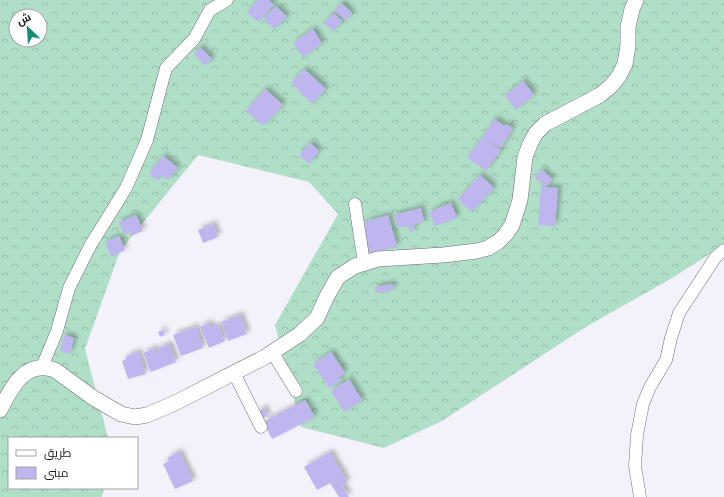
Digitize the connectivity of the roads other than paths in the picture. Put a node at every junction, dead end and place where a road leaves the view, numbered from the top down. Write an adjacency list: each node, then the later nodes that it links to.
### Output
1 (227, 0): 7 (street)
2 (636, 0): 5 (main road)
3 (355, 204): 5 (street)
4 (724, 250): 12 (street)
5 (364, 263): 6 (main road)
6 (272, 352): 8 (main road); 9 (street)
7 (42, 367): 8 (main road); 10 (main road)
8 (234, 373): 11 (street)
9 (296, 391)
10 (0, 410)
11 (261, 427)
12 (640, 497)

